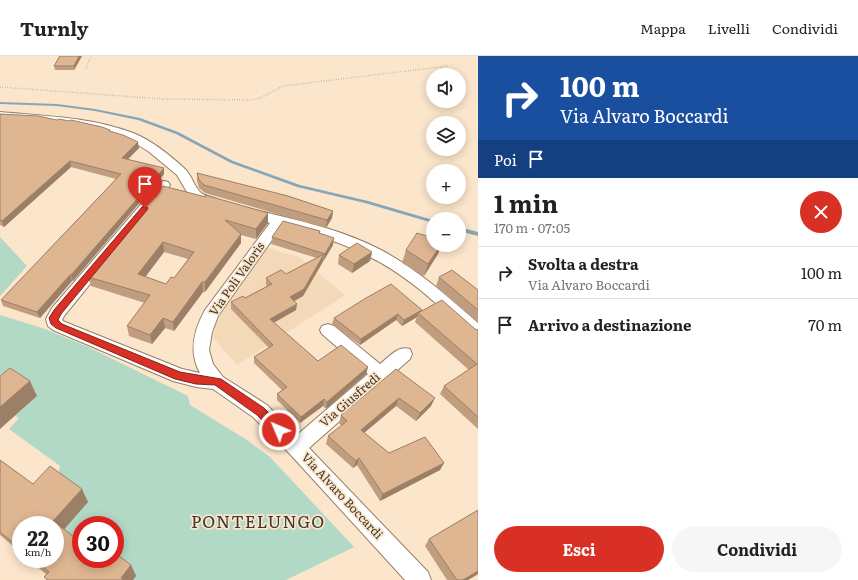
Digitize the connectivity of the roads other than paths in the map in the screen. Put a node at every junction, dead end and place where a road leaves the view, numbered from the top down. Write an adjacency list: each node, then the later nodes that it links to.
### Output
1 (0, 115): 3 (street)
2 (164, 185): 8 (street, Via Alvaro Boccardi)
3 (278, 221): 5 (street); 8 (street, Via Poli Valoris)
4 (328, 330): 7 (street)
5 (478, 332)
6 (404, 354): 7 (street, Via Giusfredi)
7 (380, 374): 9 (street, Via Giusfredi)
8 (217, 382): 9 (street, Via Alvaro Boccardi)
9 (296, 447): 10 (street, Via Alvaro Boccardi)
10 (420, 580)

